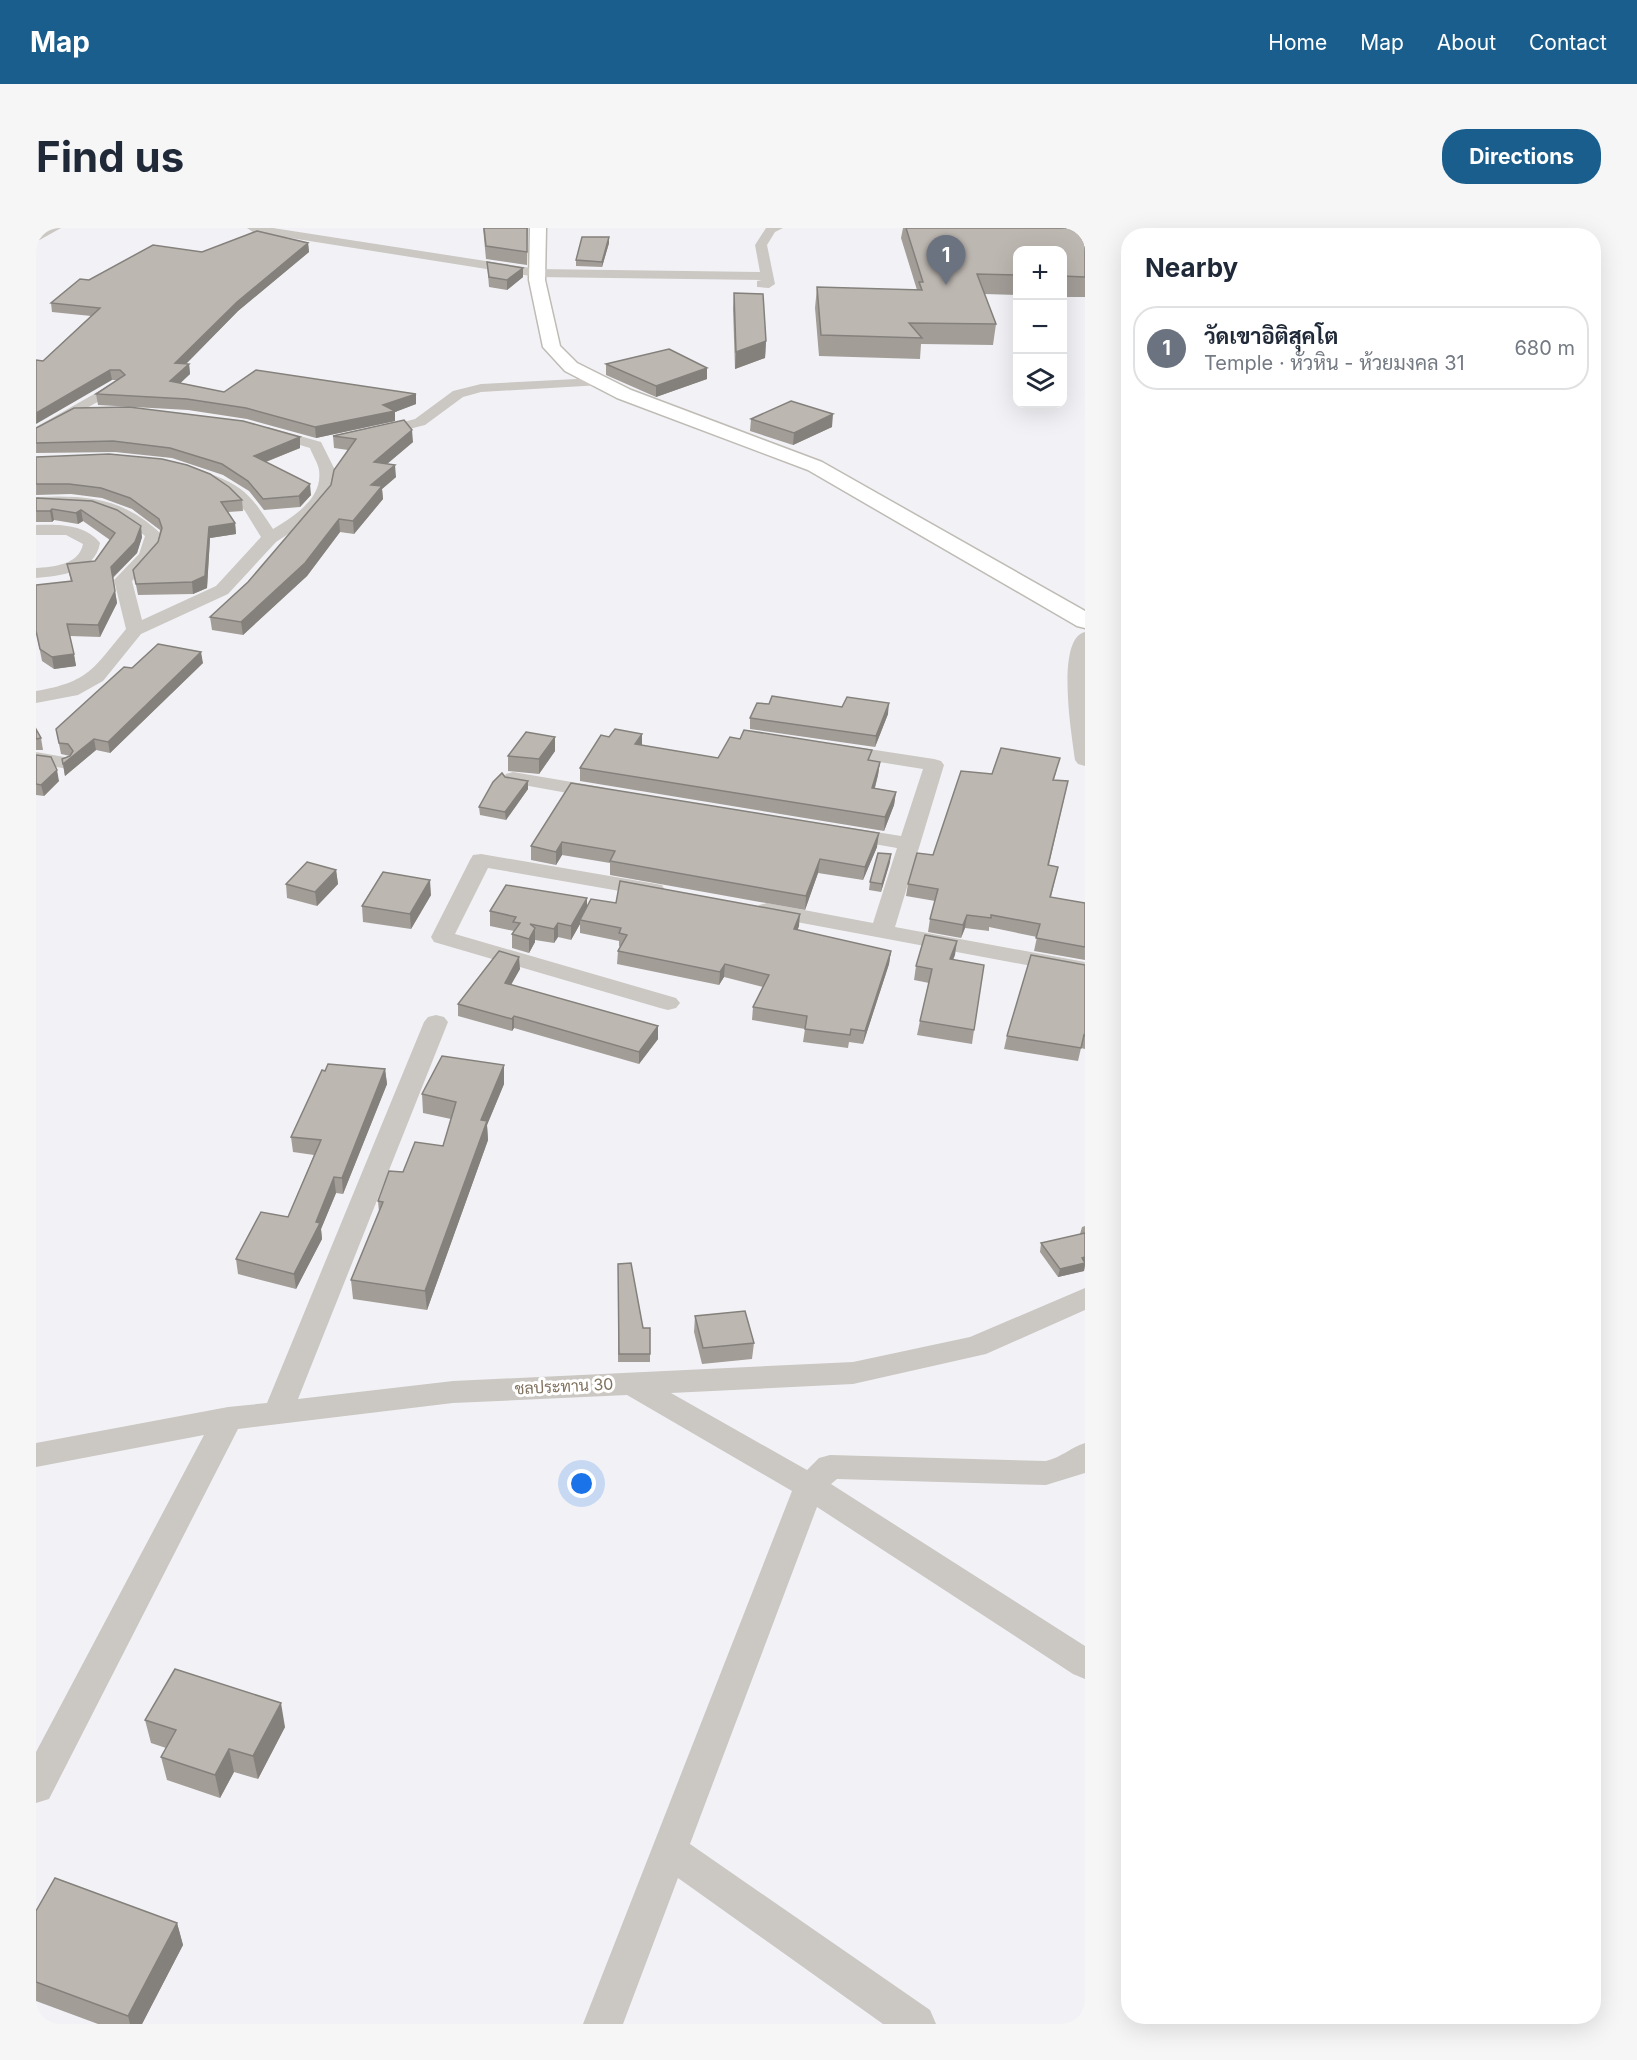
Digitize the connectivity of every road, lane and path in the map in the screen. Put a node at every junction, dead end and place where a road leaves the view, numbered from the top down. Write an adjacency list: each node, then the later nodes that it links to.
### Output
1 (55, 228): 5 (street)
2 (253, 228): 6 (street)
3 (538, 228): 6 (street)
4 (777, 228): 6 (street)
5 (36, 238)
6 (537, 277): 7 (street)
7 (596, 382): 13 (street); 19 (street)
8 (117, 385): 10 (street)
9 (107, 411): 10 (street)
10 (71, 412): 12 (street)
11 (247, 425): 17 (street)
12 (36, 433)
13 (363, 436)
14 (189, 471): 17 (street)
15 (36, 502): 20 (street)
16 (36, 530): 18 (street)
17 (270, 538): 20 (street)
18 (36, 573)
19 (1085, 621)
20 (135, 630): 23 (street)
21 (1085, 638): 26 (street)
22 (36, 680): 23 (street)
23 (42, 696)
24 (815, 747): 31 (street)
25 (36, 758): 27 (street)
26 (1085, 760)
27 (63, 762)
28 (513, 778): 29 (street)
29 (618, 795)
30 (828, 830): 31 (street)
31 (910, 844): 34 (street)
32 (670, 893): 36 (street)
33 (741, 906): 34 (street)
34 (882, 931): 35 (street)
35 (1085, 969)
36 (668, 1003)
37 (436, 1022): 40 (street)
38 (1085, 1298): 39 (street, ชลประทาน 30)
39 (630, 1383): 40 (street, ชลประทาน 30); 44 (street)
40 (278, 1412): 41 (street, ชลประทาน 30)
41 (228, 1419): 42 (street, ชลประทาน 30); 46 (street)
42 (36, 1455)
43 (1085, 1455): 44 (street)
44 (808, 1486): 45 (street); 47 (street)
45 (1085, 1664)
46 (36, 1787)
47 (669, 1850): 48 (street); 49 (street)
48 (603, 2024)
49 (916, 2024)

